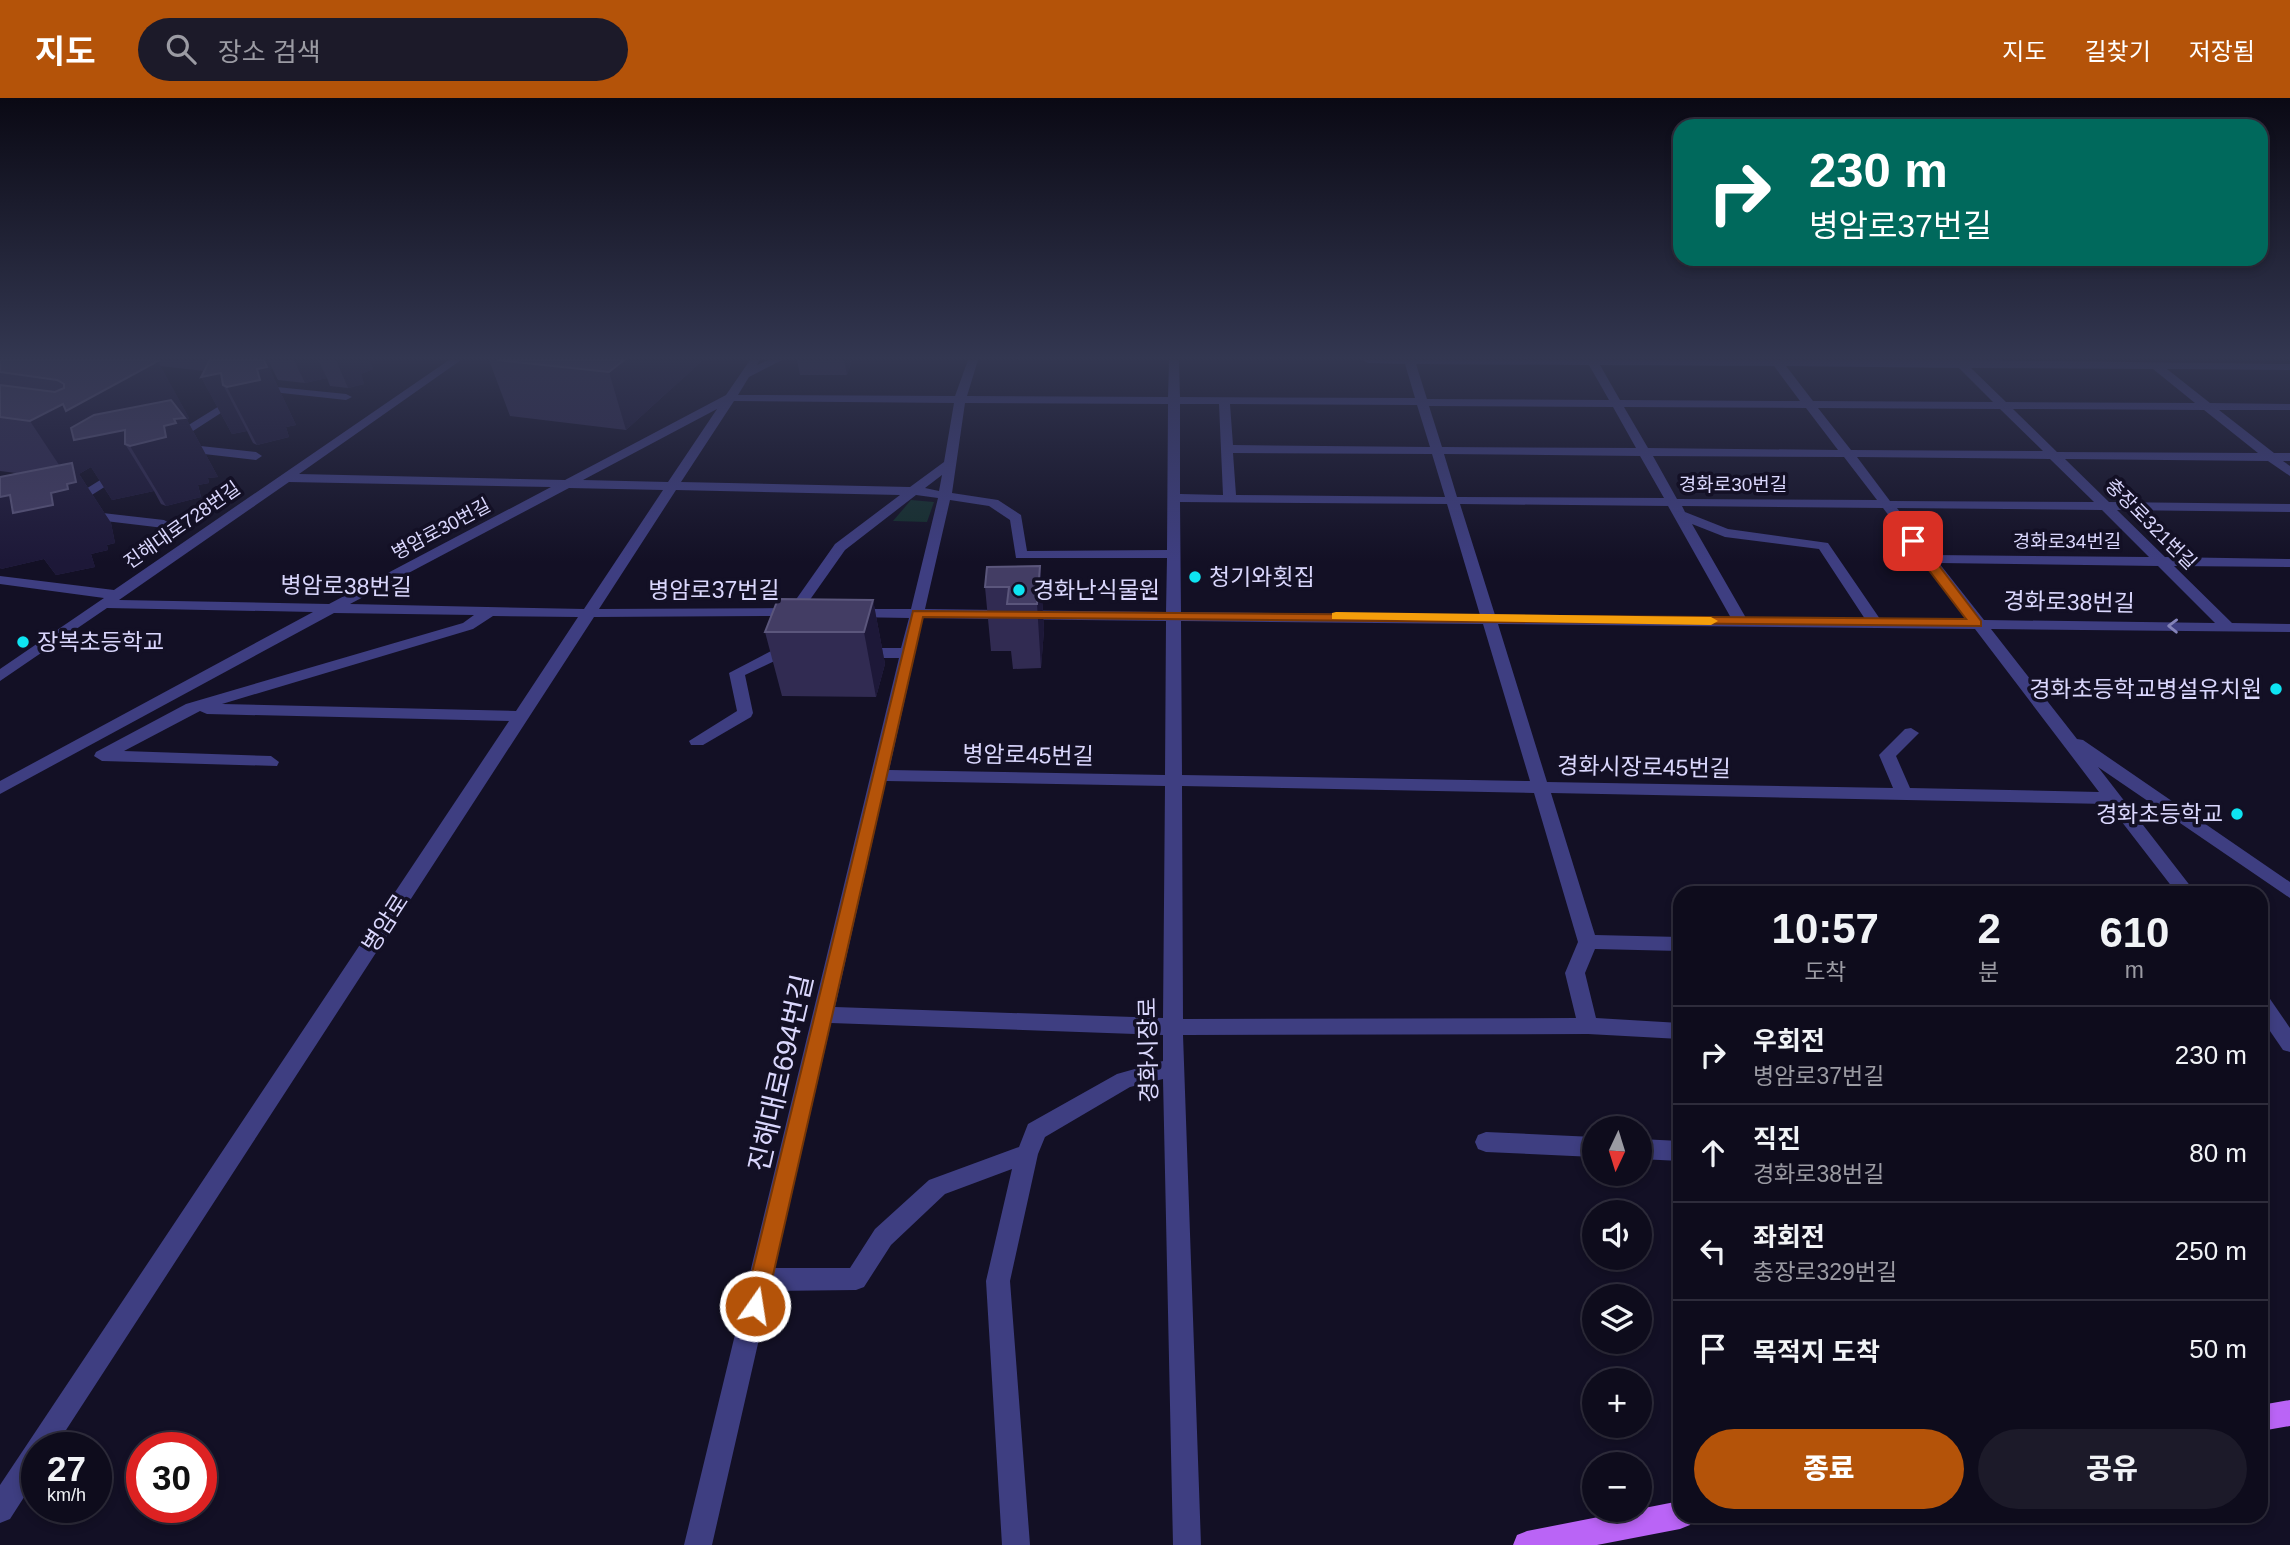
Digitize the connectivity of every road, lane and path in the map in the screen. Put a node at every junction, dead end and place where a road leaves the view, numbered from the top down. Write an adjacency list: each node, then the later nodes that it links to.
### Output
1 (189, 428): 17 (street)
2 (358, 428): 24 (street, 진해대로728번길)
3 (673, 428): 25 (street, 병암로)
4 (710, 428): 26 (street, 병암로)
5 (954, 428): 22 (street, 진해대로694번길)
6 (1174, 428): 31 (street, 경화시장로)
7 (1226, 428): 13 (street)
8 (1430, 428): 14 (street)
9 (1630, 428): 15 (street)
10 (1827, 428): 16 (street)
11 (2026, 428): 18 (street, 충장로321번길)
12 (2233, 428): 19 (street)
13 (1228, 449): 14 (street); 32 (street)
14 (1437, 450): 15 (street); 33 (street)
15 (1644, 452): 16 (street); 36 (street)
16 (1847, 454): 18 (street); 34 (street)
17 (256, 456)
18 (2054, 456): 19 (street); 35 (street, 충장로321번길)
19 (2271, 457): 20 (street); 23 (street)
20 (2290, 457)
21 (130, 465): 30 (street)
22 (947, 465): 27 (street); 29 (street, 진해대로694번길)
23 (2290, 472)
24 (285, 478): 25 (street, 병암로30번길); 44 (street, 진해대로728번길)
25 (569, 483): 26 (street, 병암로30번길); 46 (street, 병암로30번길)
26 (672, 485): 27 (street, 병암로30번길); 49 (street, 병암로)
27 (917, 491): 29 (street); 48 (street)
28 (52, 494): 30 (street)
29 (945, 495): 39 (street); 51 (street, 진해대로694번길)
30 (78, 498): 38 (street)
31 (1175, 498): 32 (street, 경화로30번길); 39 (street, 경화시장로)
32 (1230, 499): 33 (street, 경화로30번길)
33 (1452, 500): 36 (street, 경화로30번길); 53 (street)
34 (1885, 504): 35 (street, 경화로30번길); 36 (street, 경화로30번길); 40 (street)
35 (2105, 506): 37 (street, 경화로30번길); 41 (street, 충장로321번길)
36 (1676, 508): 54 (street); 55 (street)
37 (2290, 508)
38 (164, 524)
39 (1175, 554): 52 (street, 경화시장로)
40 (1927, 559): 41 (street, 경화로34번길); 56 (street)
41 (2161, 561): 42 (street, 경화로34번길); 57 (street, 충장로321번길)
42 (2290, 562)
43 (0, 580): 44 (street)
44 (117, 595): 45 (street, 진해대로728번길)
45 (103, 604): 46 (street, 병암로38번길); 61 (street, 진해대로728번길)
46 (332, 609): 47 (street, 병암로38번길); 62 (street)
47 (490, 611): 49 (street, 병암로38번길); 63 (street)
48 (801, 612): 49 (street, 병암로37번길); 67 (street)
49 (588, 613): 64 (street, 병암로)
50 (835, 613): 51 (street)
51 (918, 613): 52 (street); 60 (street, 진해대로694번길)
52 (1176, 614): 53 (street, 경화로38번길); 70 (street, 경화시장로)
53 (1488, 618): 54 (street, 경화로38번길); 72 (street)
54 (1740, 621): 55 (street, 경화로38번길)
55 (1874, 622): 56 (street, 경화로38번길)
56 (1976, 624): 57 (street, 경화로38번길, one-way to 56); 66 (street)
57 (2228, 627): 58 (street, 경화로38번길)
58 (2290, 628)
59 (844, 653): 60 (street)
60 (908, 653): 69 (street, 진해대로694번길)
61 (0, 676)
62 (181, 688): 63 (street); 71 (street)
63 (192, 708): 64 (street); 68 (street)
64 (520, 716): 94 (street, 병암로)
65 (1911, 733): 73 (street)
66 (2062, 734): 74 (street); 76 (street)
67 (697, 741)
68 (271, 762)
69 (880, 775): 70 (street, 병암로45번길); 80 (street, 진해대로694번길)
70 (1175, 781): 72 (street, 경화시장로45번길); 82 (street, 경화시장로)
71 (0, 788)
72 (1541, 788): 73 (street, 경화시장로45번길); 77 (street)
73 (1904, 794): 74 (street, 경화시장로45번길)
74 (2113, 798): 75 (street)
75 (2181, 886)
76 (2290, 891)
77 (1588, 942): 78 (street); 81 (street)
78 (1673, 944)
79 (2268, 1012): 84 (street)
80 (823, 1015): 82 (street); 91 (street, 진해대로694번길)
81 (1588, 1026): 82 (street); 83 (street)
82 (1174, 1027): 85 (street, 경화시장로)
83 (1673, 1031)
84 (2290, 1044)
85 (1174, 1068): 90 (street); 100 (street, 경화시장로)
86 (1486, 1142): 87 (street)
87 (1582, 1146)
88 (1652, 1150): 89 (street)
89 (1673, 1151)
90 (1027, 1154): 91 (street); 99 (street)
91 (761, 1280): 98 (street, 진해대로694번길)
92 (2290, 1413): 93 (main road)
93 (2268, 1417)
94 (50, 1432)
95 (21, 1477): 96 (street)
96 (0, 1509)
97 (1673, 1516): 101 (main road)
98 (698, 1545)
99 (1016, 1545)
100 (1187, 1545)
101 (1527, 1545)

